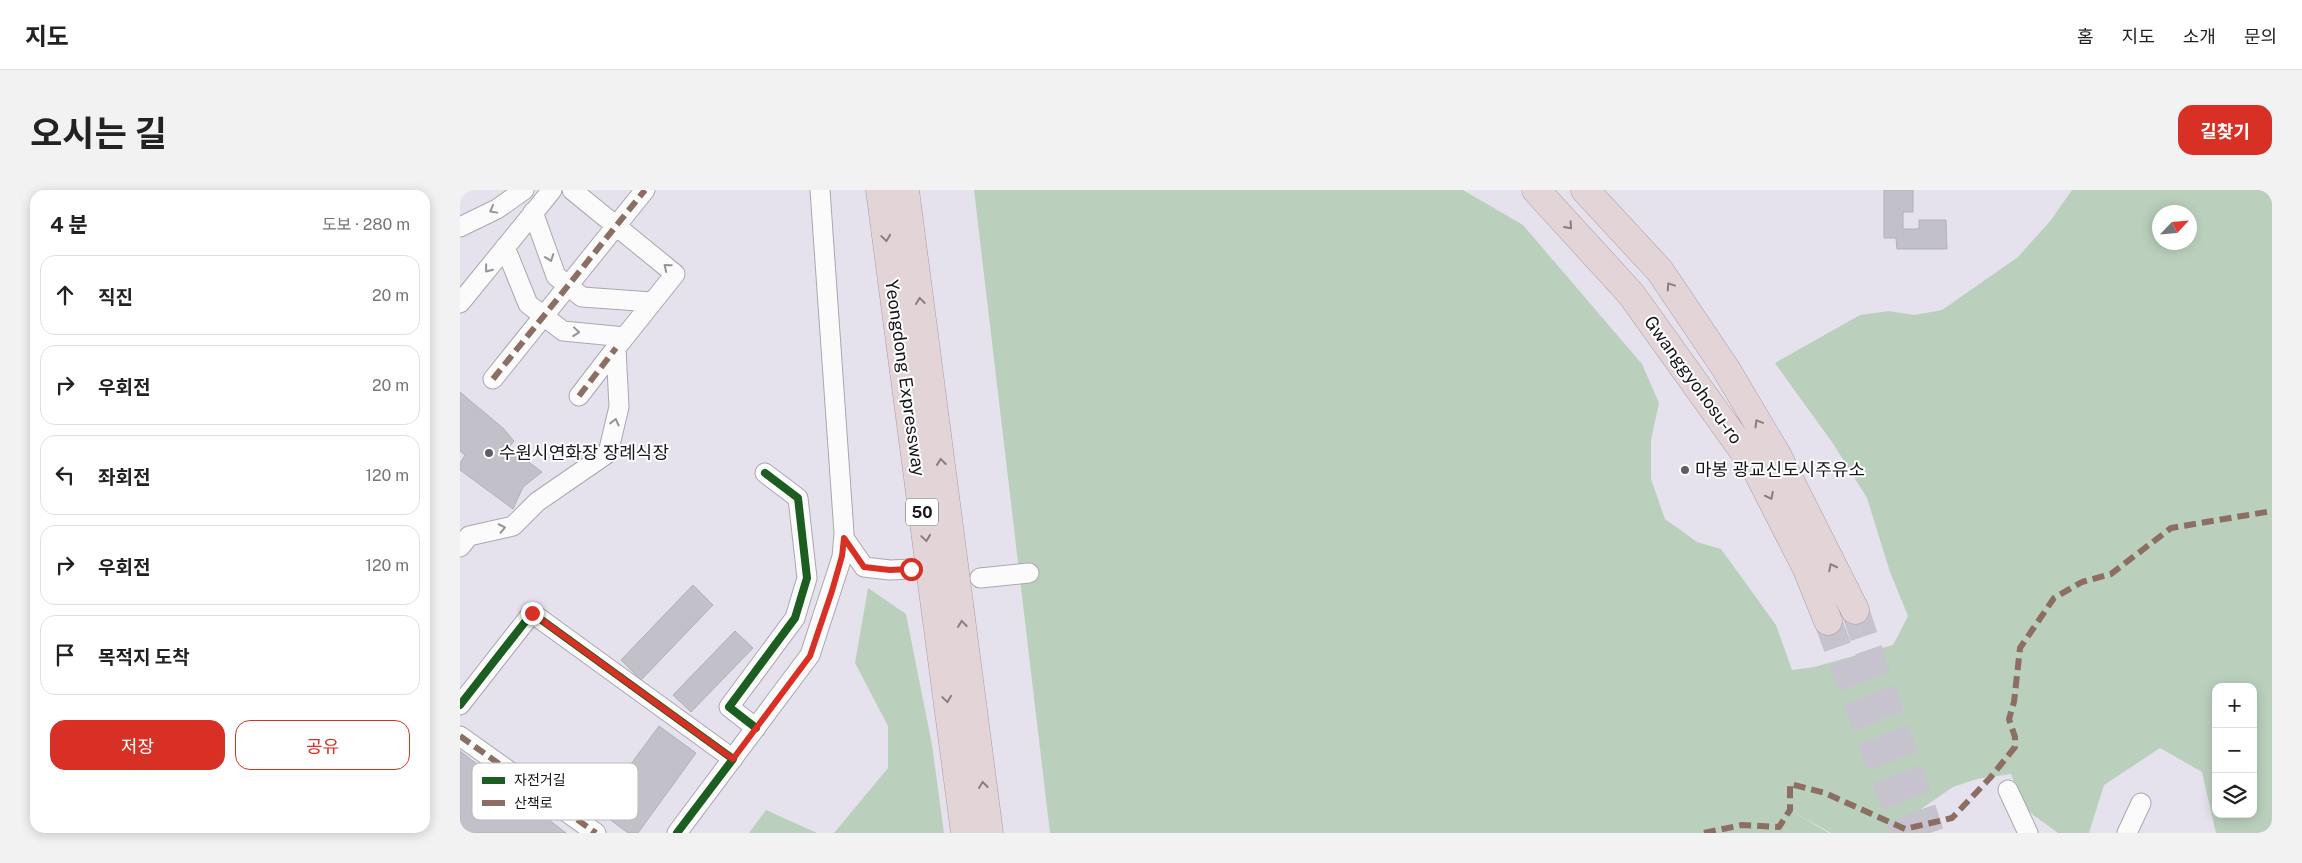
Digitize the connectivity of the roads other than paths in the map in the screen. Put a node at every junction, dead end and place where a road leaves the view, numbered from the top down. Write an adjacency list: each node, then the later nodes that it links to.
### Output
1 (524, 190): 11 (street, one-way to 11)
2 (552, 190): 10 (street)
3 (572, 190): 13 (street, one-way to 3)
4 (645, 190): 16 (street)
5 (820, 190): 19 (street)
6 (880, 190): 36 (highway, Yeongdong Expressway / 50, one-way to 36)
7 (905, 190): 37 (highway, Yeongdong Expressway / 50, one-way to 7)
8 (1536, 190): 25 (highway, Gwanggyohosu-ro, one-way to 25)
9 (1585, 190): 24 (highway, Gwanggyohosu-ro, one-way to 9)
10 (533, 212): 12 (street); 13 (street, one-way to 13)
11 (460, 227)
12 (505, 247): 14 (street, one-way to 14); 15 (street, one-way to 15)
13 (652, 302): 15 (street)
14 (460, 303)
15 (621, 343): 17 (street); 20 (street, one-way to 15)
16 (493, 379)
17 (579, 396)
18 (765, 473): 27 (street)
19 (844, 538): 21 (street); 27 (street)
20 (460, 547)
21 (911, 569)
22 (1029, 573): 23 (street)
23 (980, 578)
24 (1855, 610)
25 (1828, 621)
26 (460, 705): 29 (street)
27 (756, 728): 29 (street)
28 (460, 736): 30 (street)
29 (733, 759): 35 (street)
30 (498, 763)
31 (2008, 790): 38 (street)
32 (2141, 803): 39 (street)
33 (578, 820): 34 (street)
34 (596, 833)
35 (677, 833)
36 (965, 833)
37 (989, 833)
38 (2028, 833)
39 (2127, 833)

